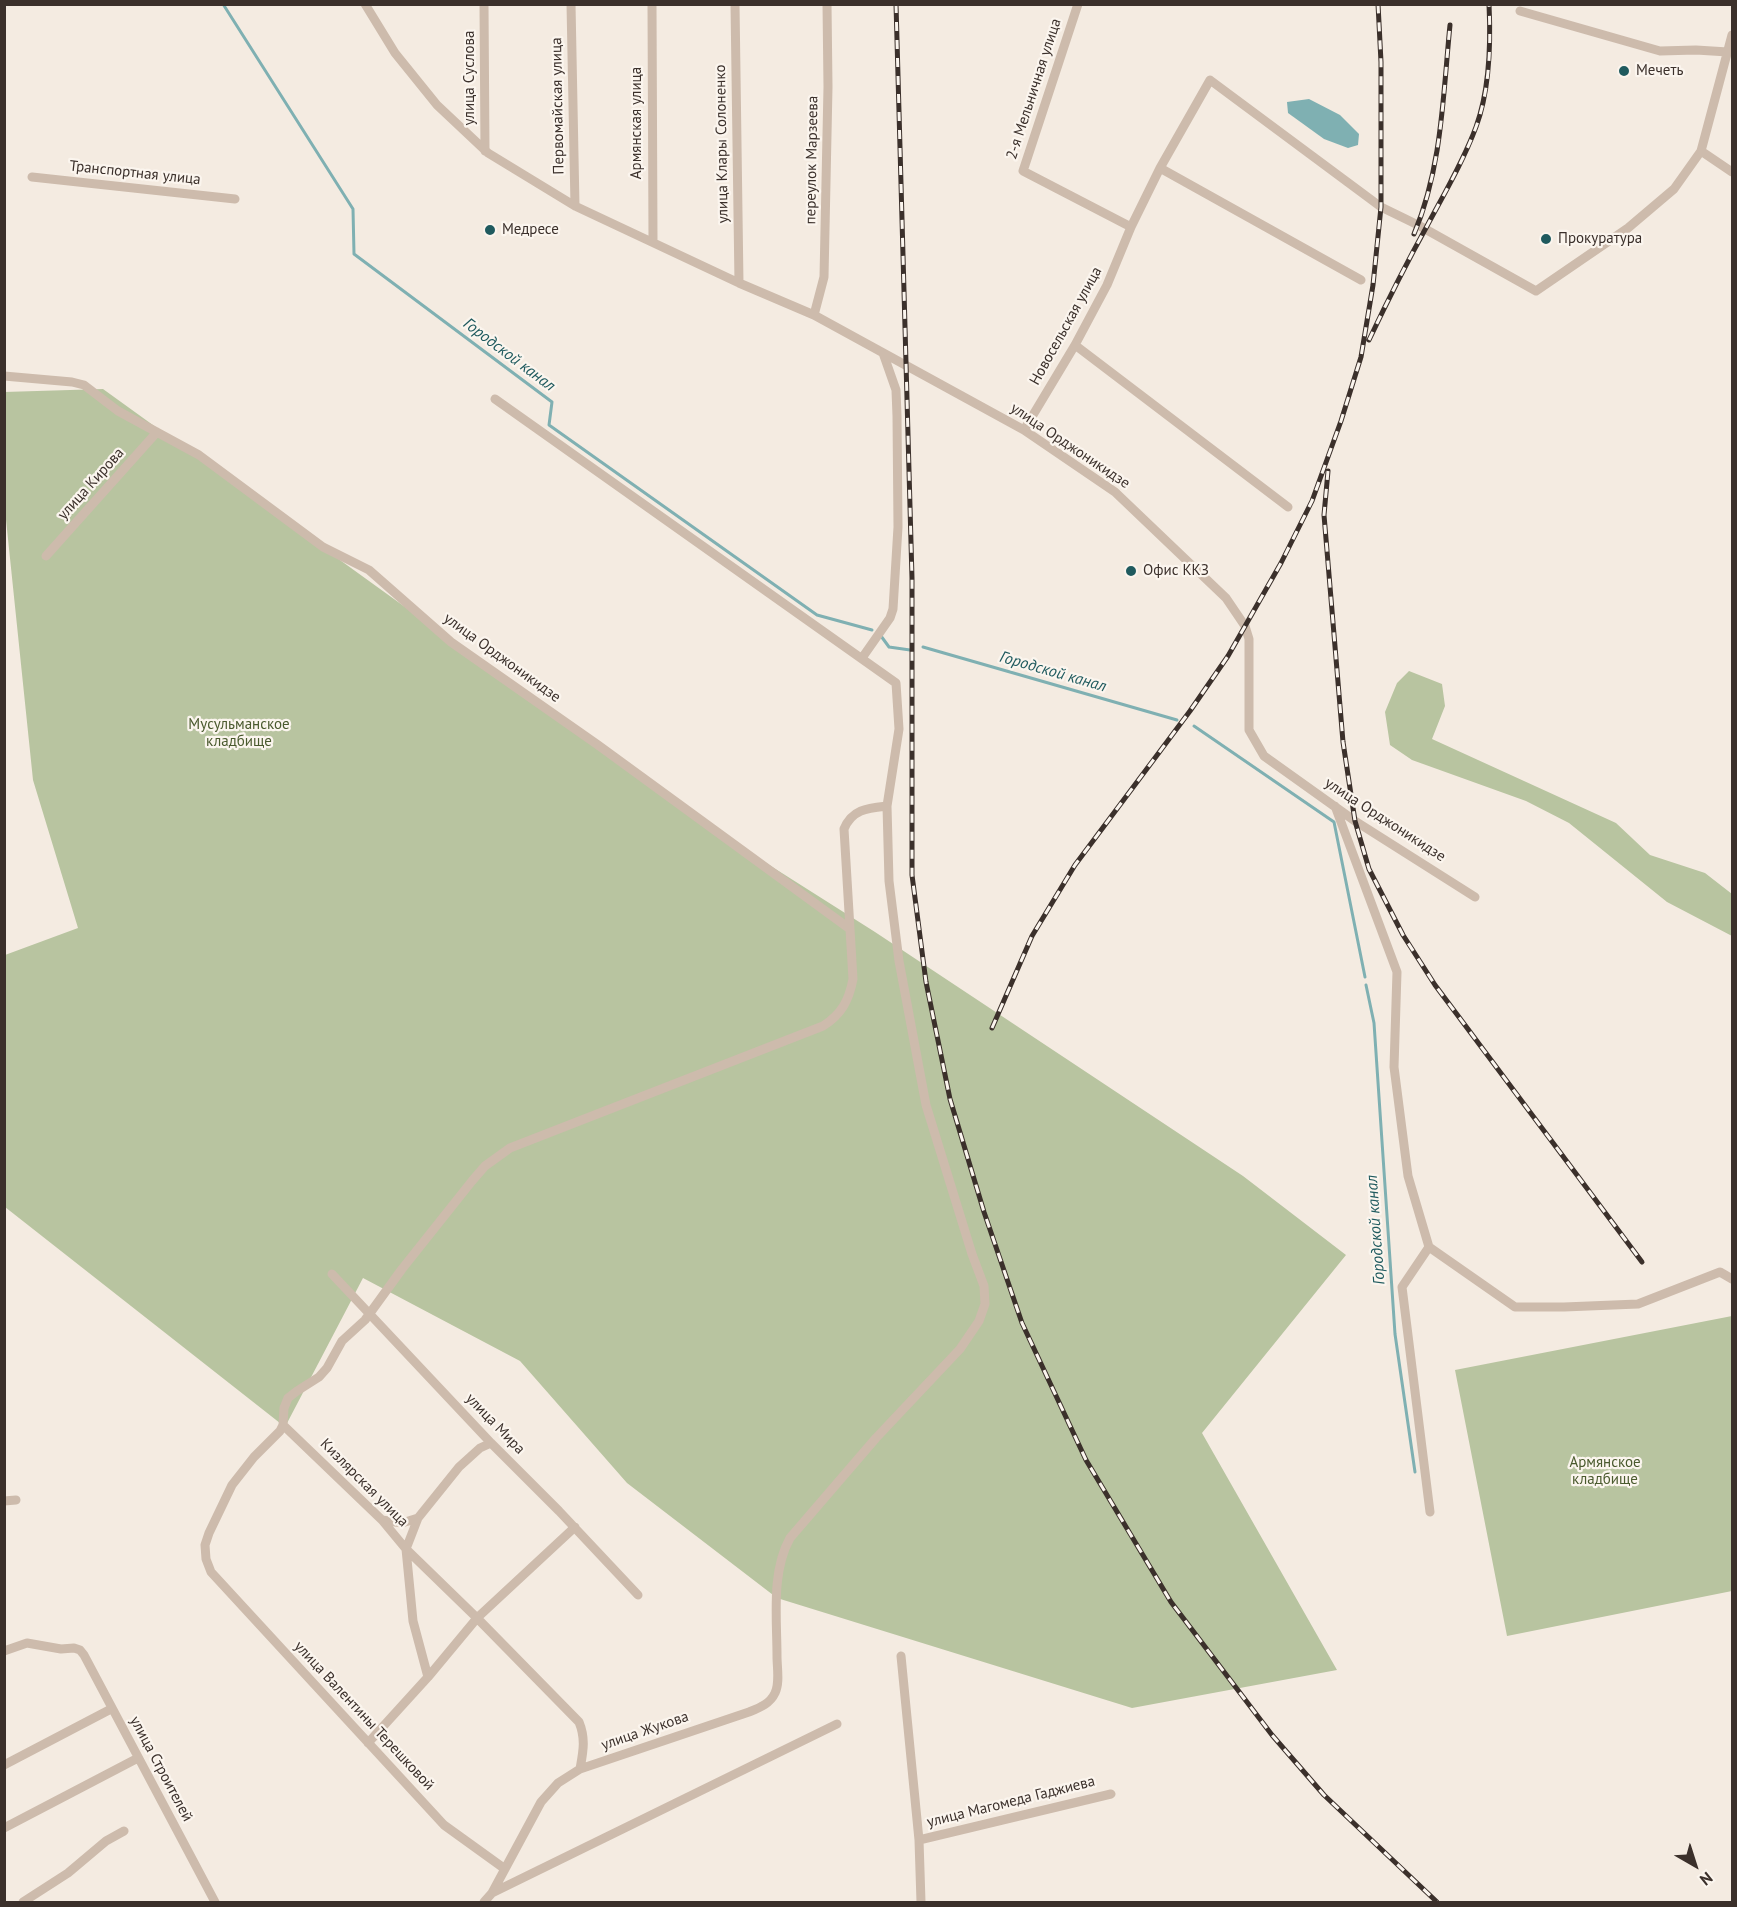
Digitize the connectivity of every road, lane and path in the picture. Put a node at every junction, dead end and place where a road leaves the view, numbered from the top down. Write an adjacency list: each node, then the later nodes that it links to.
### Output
1 (365, 4): 11 (street, улица Орджоникидзе)
2 (484, 4): 11 (street, улица Суслова)
3 (571, 4): 17 (street, Первомайская улица)
4 (652, 4): 19 (street, Армянская улица)
5 (735, 4): 21 (street, улица Клары Солоненко)
6 (827, 4): 22 (street, переулок Марзеева)
7 (1078, 4): 18 (street, 2-я Мельничная улица)
8 (1520, 11): 10 (street)
9 (1732, 35): 10 (street)
10 (1728, 52): 12 (street)
11 (485, 150): 17 (street, улица Орджоникидзе)
12 (1701, 151): 13 (street, Новосельская улица); 14 (street)
13 (1160, 168): 18 (street, Новосельская улица); 20 (street)
14 (1732, 172)
15 (32, 177): 16 (street, Транспортная улица)
16 (235, 199)
17 (575, 206): 19 (street, улица Орджоникидзе)
18 (1131, 227): 23 (street, Новосельская улица)
19 (653, 241): 21 (street, улица Орджоникидзе)
20 (1361, 280)
21 (739, 283): 22 (street, улица Орджоникидзе)
22 (814, 315): 24 (street, улица Орджоникидзе)
23 (1076, 345): 27 (street, Новосельская улица); 29 (street)
24 (883, 353): 27 (street, улица Орджоникидзе); 31 (street)
25 (4, 376): 28 (street, улица Орджоникидзе)
26 (495, 399): 31 (street)
27 (1024, 430): 33 (street, улица Орджоникидзе)
28 (157, 432): 30 (street, улица Кирова); 35 (street, улица Орджоникидзе)
29 (1287, 507)
30 (46, 556)
31 (862, 658): 32 (street)
32 (887, 806): 35 (street); 59 (street, улица Жукова)
33 (1335, 806): 34 (street, улица Орджоникидзе); 36 (street)
34 (1475, 897)
35 (850, 929): 39 (street)
36 (1429, 1246): 38 (street); 44 (street)
37 (332, 1274): 39 (street, улица Мира)
38 (1732, 1279)
39 (370, 1314): 40 (street); 41 (street, улица Мира)
40 (283, 1425): 46 (street, Кизлярская улица); 56 (street, улица Валентины Терешковой)
41 (491, 1443): 45 (street); 47 (street, улица Мира)
42 (16, 1500): 43 (street)
43 (4, 1501)
44 (1430, 1512)
45 (418, 1518): 46 (street); 48 (street)
46 (382, 1520): 48 (street, Кизлярская улица)
47 (575, 1527): 49 (street, улица Мира); 50 (street)
48 (406, 1549): 50 (street); 53 (street, Кизлярская улица)
49 (638, 1595)
50 (477, 1618): 53 (street); 59 (street)
51 (4, 1651): 54 (street, улица Строителей)
52 (901, 1656): 63 (street)
53 (428, 1677): 56 (street)
54 (111, 1709): 57 (street, улица Строителей); 58 (street)
55 (837, 1724): 65 (street, улица Жукова)
56 (368, 1743): 64 (street, улица Валентины Терешковой)
57 (138, 1758): 61 (street); 67 (street, улица Строителей)
58 (4, 1765)
59 (580, 1769): 64 (street, улица Жукова)
60 (1111, 1794): 63 (street, улица Магомеда Гаджиева)
61 (4, 1828)
62 (124, 1831): 66 (street)
63 (919, 1840): 69 (street)
64 (505, 1869): 65 (street, улица Жукова)
65 (492, 1893): 68 (street, улица Жукова)
66 (22, 1902)
67 (216, 1902)
68 (484, 1902)
69 (921, 1902)

